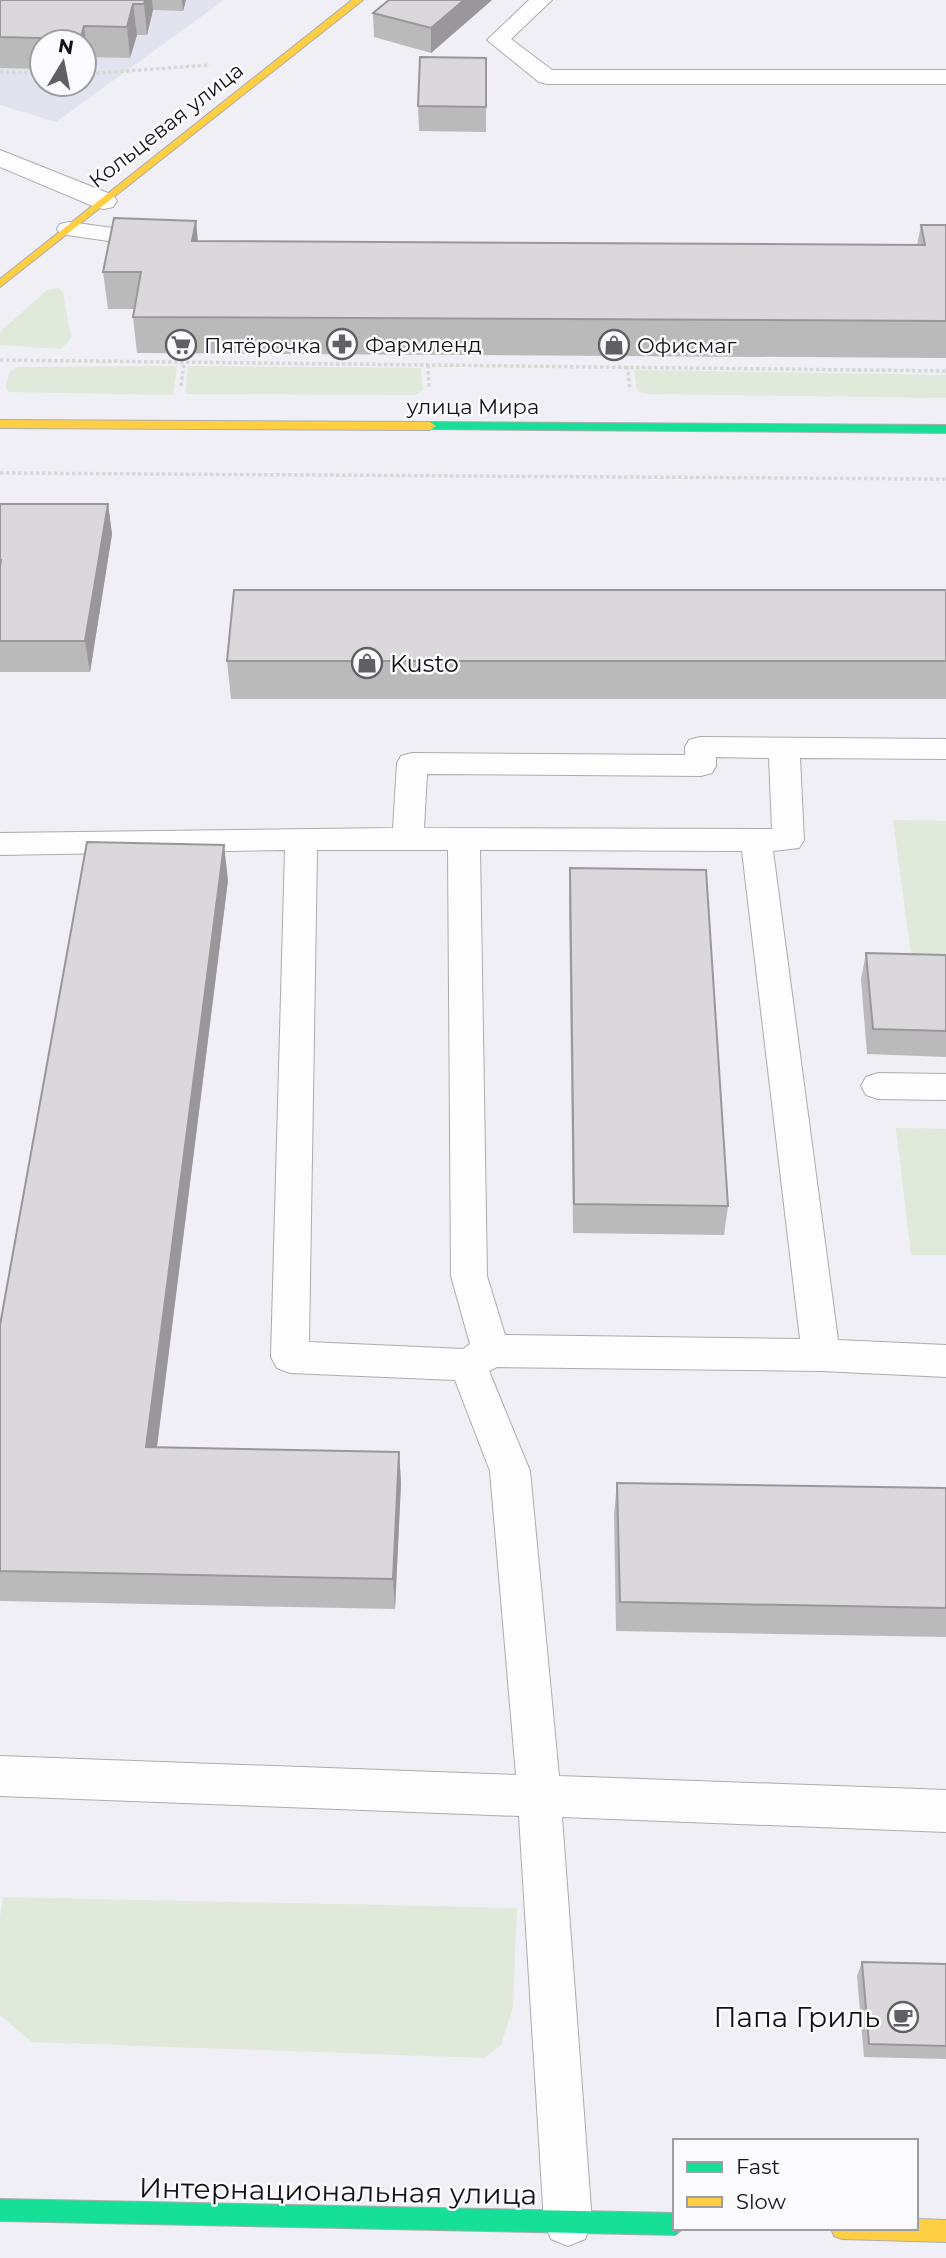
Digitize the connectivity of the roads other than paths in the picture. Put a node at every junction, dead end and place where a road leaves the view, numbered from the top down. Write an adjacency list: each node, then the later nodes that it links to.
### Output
1 (358, 0): 5 (main road, Кольцевая улица)
2 (541, 0): 3 (lane)
3 (946, 77)
4 (0, 158): 5 (street)
5 (104, 201): 6 (main road, Кольцевая улица)
6 (69, 229): 7 (lane); 8 (main road, Кольцевая улица)
7 (186, 245)
8 (0, 284)
9 (0, 424): 10 (main road, улица Мира)
10 (946, 429)
11 (784, 748): 12 (lane); 15 (lane); 16 (lane)
12 (946, 749)
13 (301, 839): 15 (lane); 17 (lane); 21 (lane)
14 (464, 839): 15 (lane); 16 (lane); 21 (lane)
15 (408, 840)
16 (756, 840): 20 (lane)
17 (0, 845)
18 (878, 1086): 19 (lane)
19 (946, 1087)
20 (821, 1355): 21 (lane); 22 (lane)
21 (479, 1358): 24 (lane)
22 (946, 1361)
23 (0, 1776): 24 (lane)
24 (539, 1797): 25 (lane); 27 (lane)
25 (946, 1811)
26 (0, 2210): 27 (main road, Интернациональная улица)
27 (568, 2221): 28 (main road, Интернациональная улица)
28 (673, 2224)
29 (911, 2230): 30 (main road)
30 (946, 2231)

